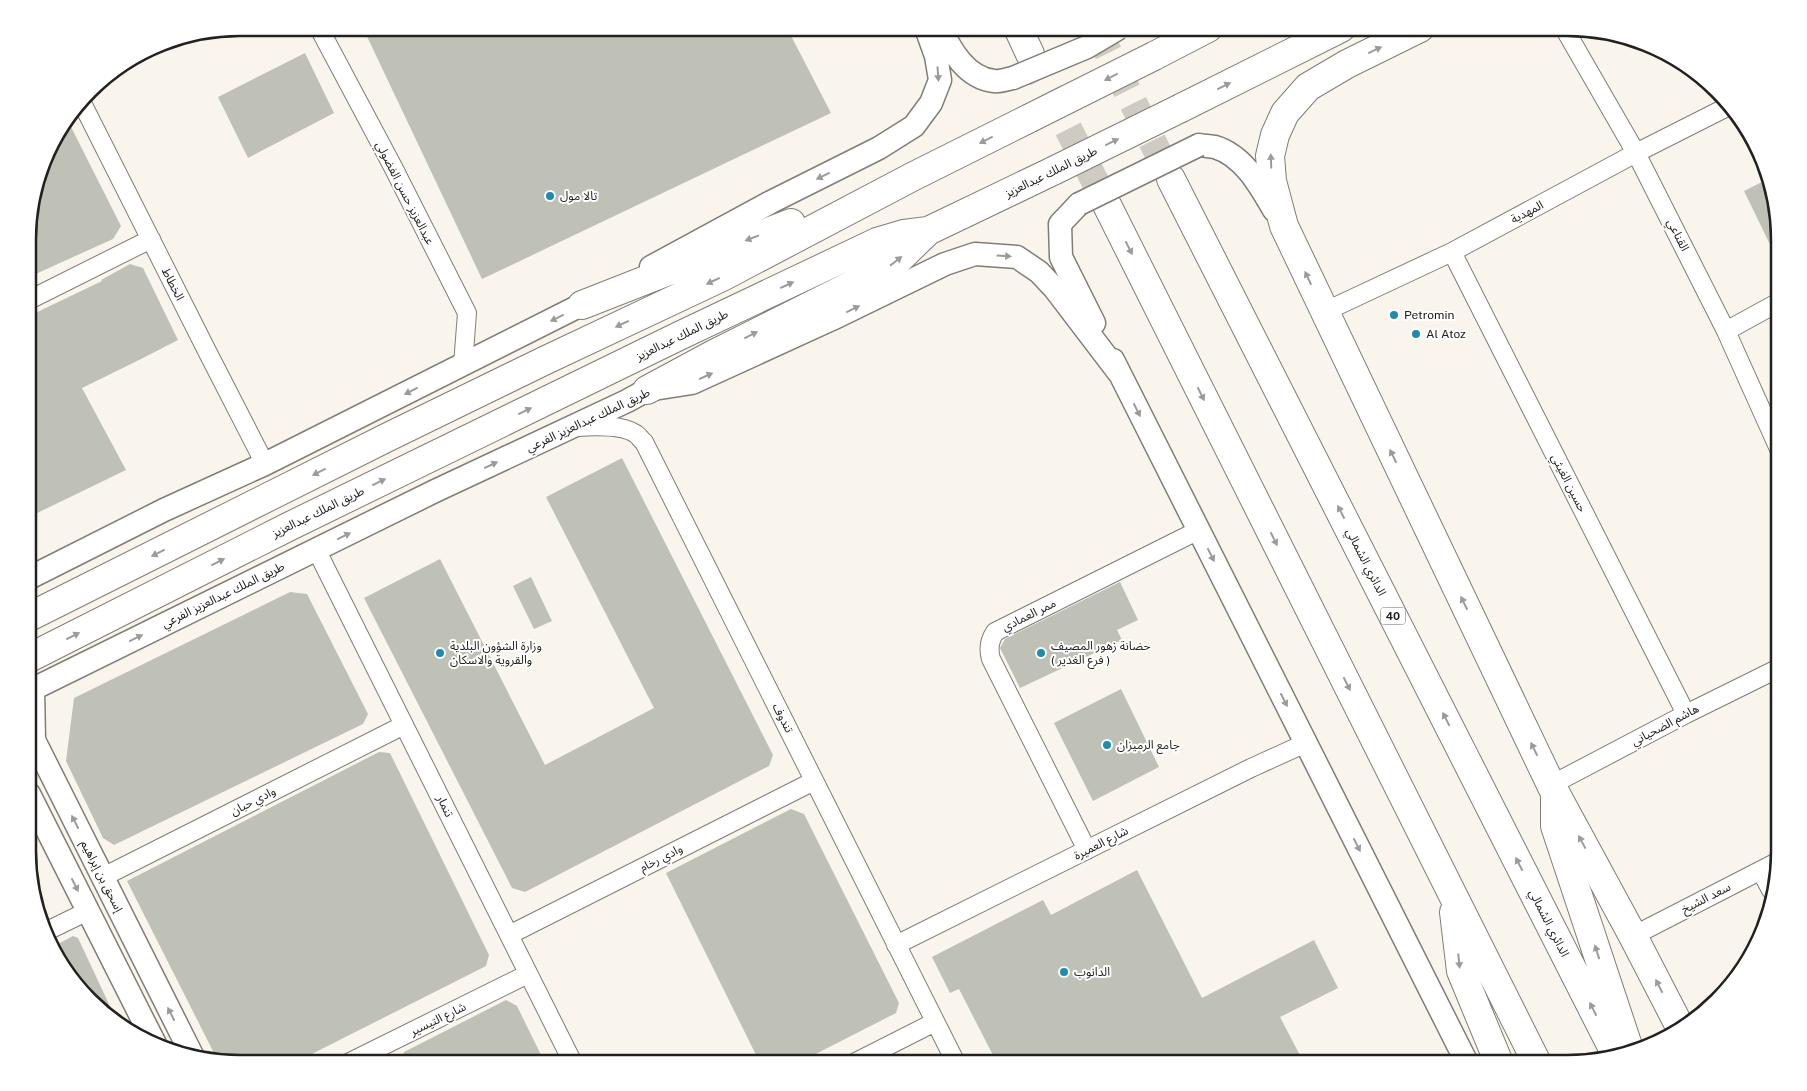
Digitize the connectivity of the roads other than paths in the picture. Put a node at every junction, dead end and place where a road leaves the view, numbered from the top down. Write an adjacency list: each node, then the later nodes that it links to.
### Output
1 (323, 36): 26 (street, عبدالعزيز حسن الفضولي)
2 (929, 36): 22 (street, one-way to 22)
3 (1022, 36): 10 (main road)
4 (1106, 36): 9 (street, bridge)
5 (1193, 36): 14 (main road, one-way to 14, bridge)
6 (1325, 36): 18 (main road, طريق الملك عبدالعزيز, one-way to 6, bridge)
7 (1404, 36): 17 (main road, one-way to 7)
8 (1569, 36): 13 (street, القناعي)
9 (945, 37)
10 (1030, 54)
11 (85, 108): 19 (street, الخطاط)
12 (1723, 109): 13 (street, المهدية)
13 (1636, 153): 20 (street, المهدية); 25 (street, القناعي)
14 (912, 177): 22 (main road, one-way to 22); 35 (main road, one-way to 35)
15 (1171, 179): 63 (main road, الدائري الشمالي / 40, one-way to 15)
16 (1107, 205): 51 (main road, one-way to 51)
17 (1284, 226): 24 (main road, one-way to 17); 27 (street, bridge)
18 (928, 231): 28 (main road, one-way to 18); 36 (main road, طريق الملك عبدالعزيز, one-way to 18)
19 (150, 239): 21 (street); 31 (street, الخطاط)
20 (1452, 252): 24 (street, المهدية); 39 (street, حسين الغيثي)
21 (36, 296)
22 (582, 305): 26 (street, one-way to 26)
23 (1771, 306): 25 (street)
24 (1324, 312): 44 (main road, one-way to 24)
25 (1726, 331): 30 (street, القناعي)
26 (463, 365): 31 (street, one-way to 31)
27 (1119, 373): 28 (street, طريق الملك عبدالعزيز الفرعي, one-way to 27); 32 (street, one-way to 32)
28 (646, 390): 29 (street, طريق الملك عبدالعزيز الفرعي)
29 (572, 427): 33 (street, طريق الملك عبدالعزيز الفرعي, one-way to 29); 43 (street, تندوف)
30 (1771, 431)
31 (265, 464): 34 (street)
32 (1199, 530): 41 (street, one-way to 41); 46 (street, ممر العمادي)
33 (316, 549): 38 (street, طريق الملك عبدالعزيز الفرعي, one-way to 33); 40 (street, تنمار)
34 (36, 574)
35 (36, 613)
36 (36, 654)
37 (1771, 672): 39 (street, هاشم الضحياني)
38 (36, 688)
39 (1686, 714): 44 (street, هاشم الضحياني)
40 (404, 725): 49 (street, وادي حبان); 54 (street, تنمار)
41 (1306, 743): 46 (street, شارع العميرة); 68 (street, one-way to 68)
42 (38, 761): 49 (street, إسحق بن إبراهيم, one-way to 42)
43 (814, 781): 54 (street, وادي رخام); 56 (street, تندوف)
44 (1553, 789): 55 (main road, one-way to 44); 61 (main road, one-way to 44)
45 (36, 808): 52 (street, one-way to 52)
46 (1087, 850): 56 (street, شارع العميرة)
47 (1770, 866): 48 (street, سعد الشيخ)
48 (1761, 871): 50 (street); 55 (street, سعد الشيخ)
49 (103, 878): 62 (street, إسحق بن إبراهيم, one-way to 49)
50 (1768, 883)
51 (1452, 895): 69 (main road, one-way to 69); 70 (main road)
52 (88, 911): 53 (street); 60 (street)
53 (52, 929)
54 (509, 936): 57 (street, تنمار)
55 (1632, 936): 59 (main road, one-way to 55)
56 (896, 945): 58 (street, تندوف)
57 (528, 974): 64 (street, شارع التيسير); 65 (street, تنمار)
58 (935, 1022): 66 (street); 67 (street, تندوف)
59 (1677, 1022)
60 (150, 1034)
61 (1627, 1046)
62 (189, 1048)
63 (1613, 1050)
64 (379, 1055)
65 (569, 1055)
66 (870, 1055)
67 (952, 1055)
68 (1463, 1055)
69 (1496, 1055)
70 (1533, 1055)

